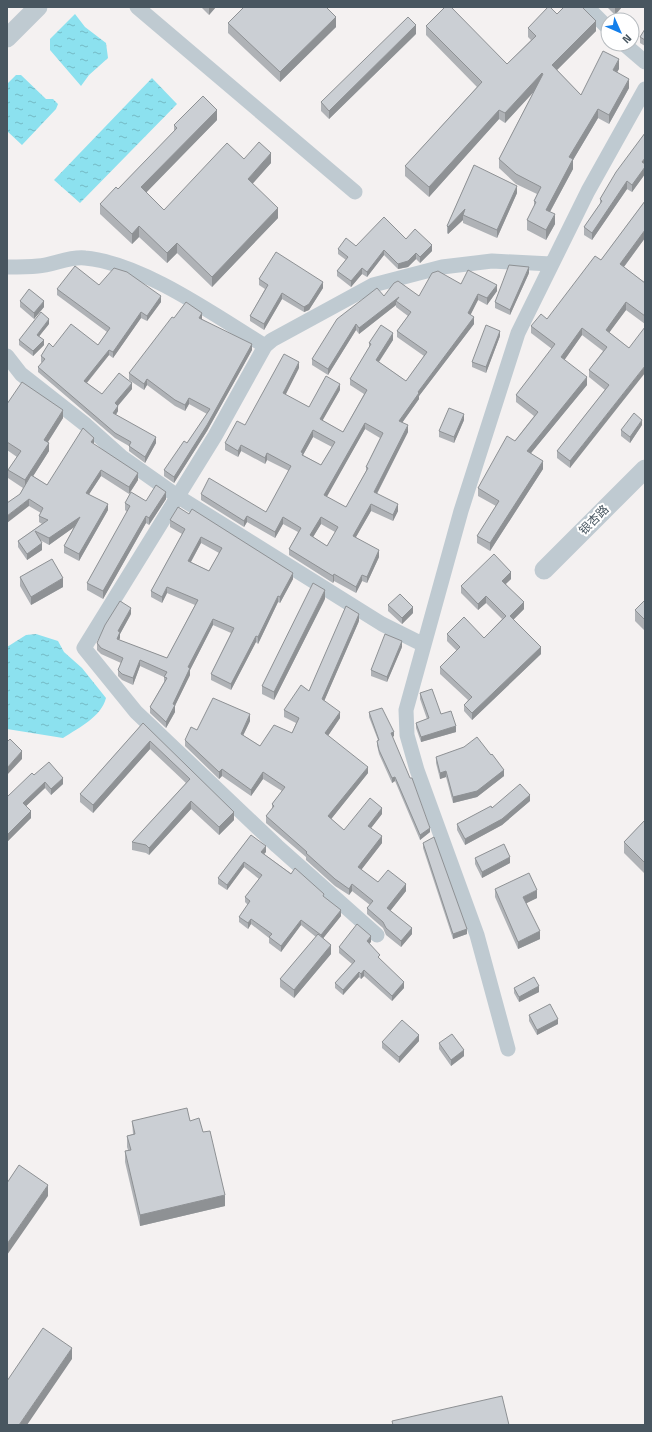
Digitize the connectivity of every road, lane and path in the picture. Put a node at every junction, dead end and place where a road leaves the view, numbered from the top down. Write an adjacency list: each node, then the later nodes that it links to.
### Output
1 (38, 7): 5 (street)
2 (137, 7): 9 (street)
3 (587, 7): 4 (street)
4 (600, 20)
5 (7, 38)
6 (633, 52): 7 (street)
7 (645, 62)
8 (645, 89): 10 (street)
9 (355, 192)
10 (551, 264): 12 (street); 17 (street)
11 (7, 267): 12 (street)
12 (265, 346): 15 (street)
13 (7, 356): 15 (street)
14 (645, 469): 16 (street, 银杏路)
15 (177, 496): 17 (street); 18 (street)
16 (544, 570)
17 (424, 645): 19 (street)
18 (377, 935)
19 (508, 1049)

